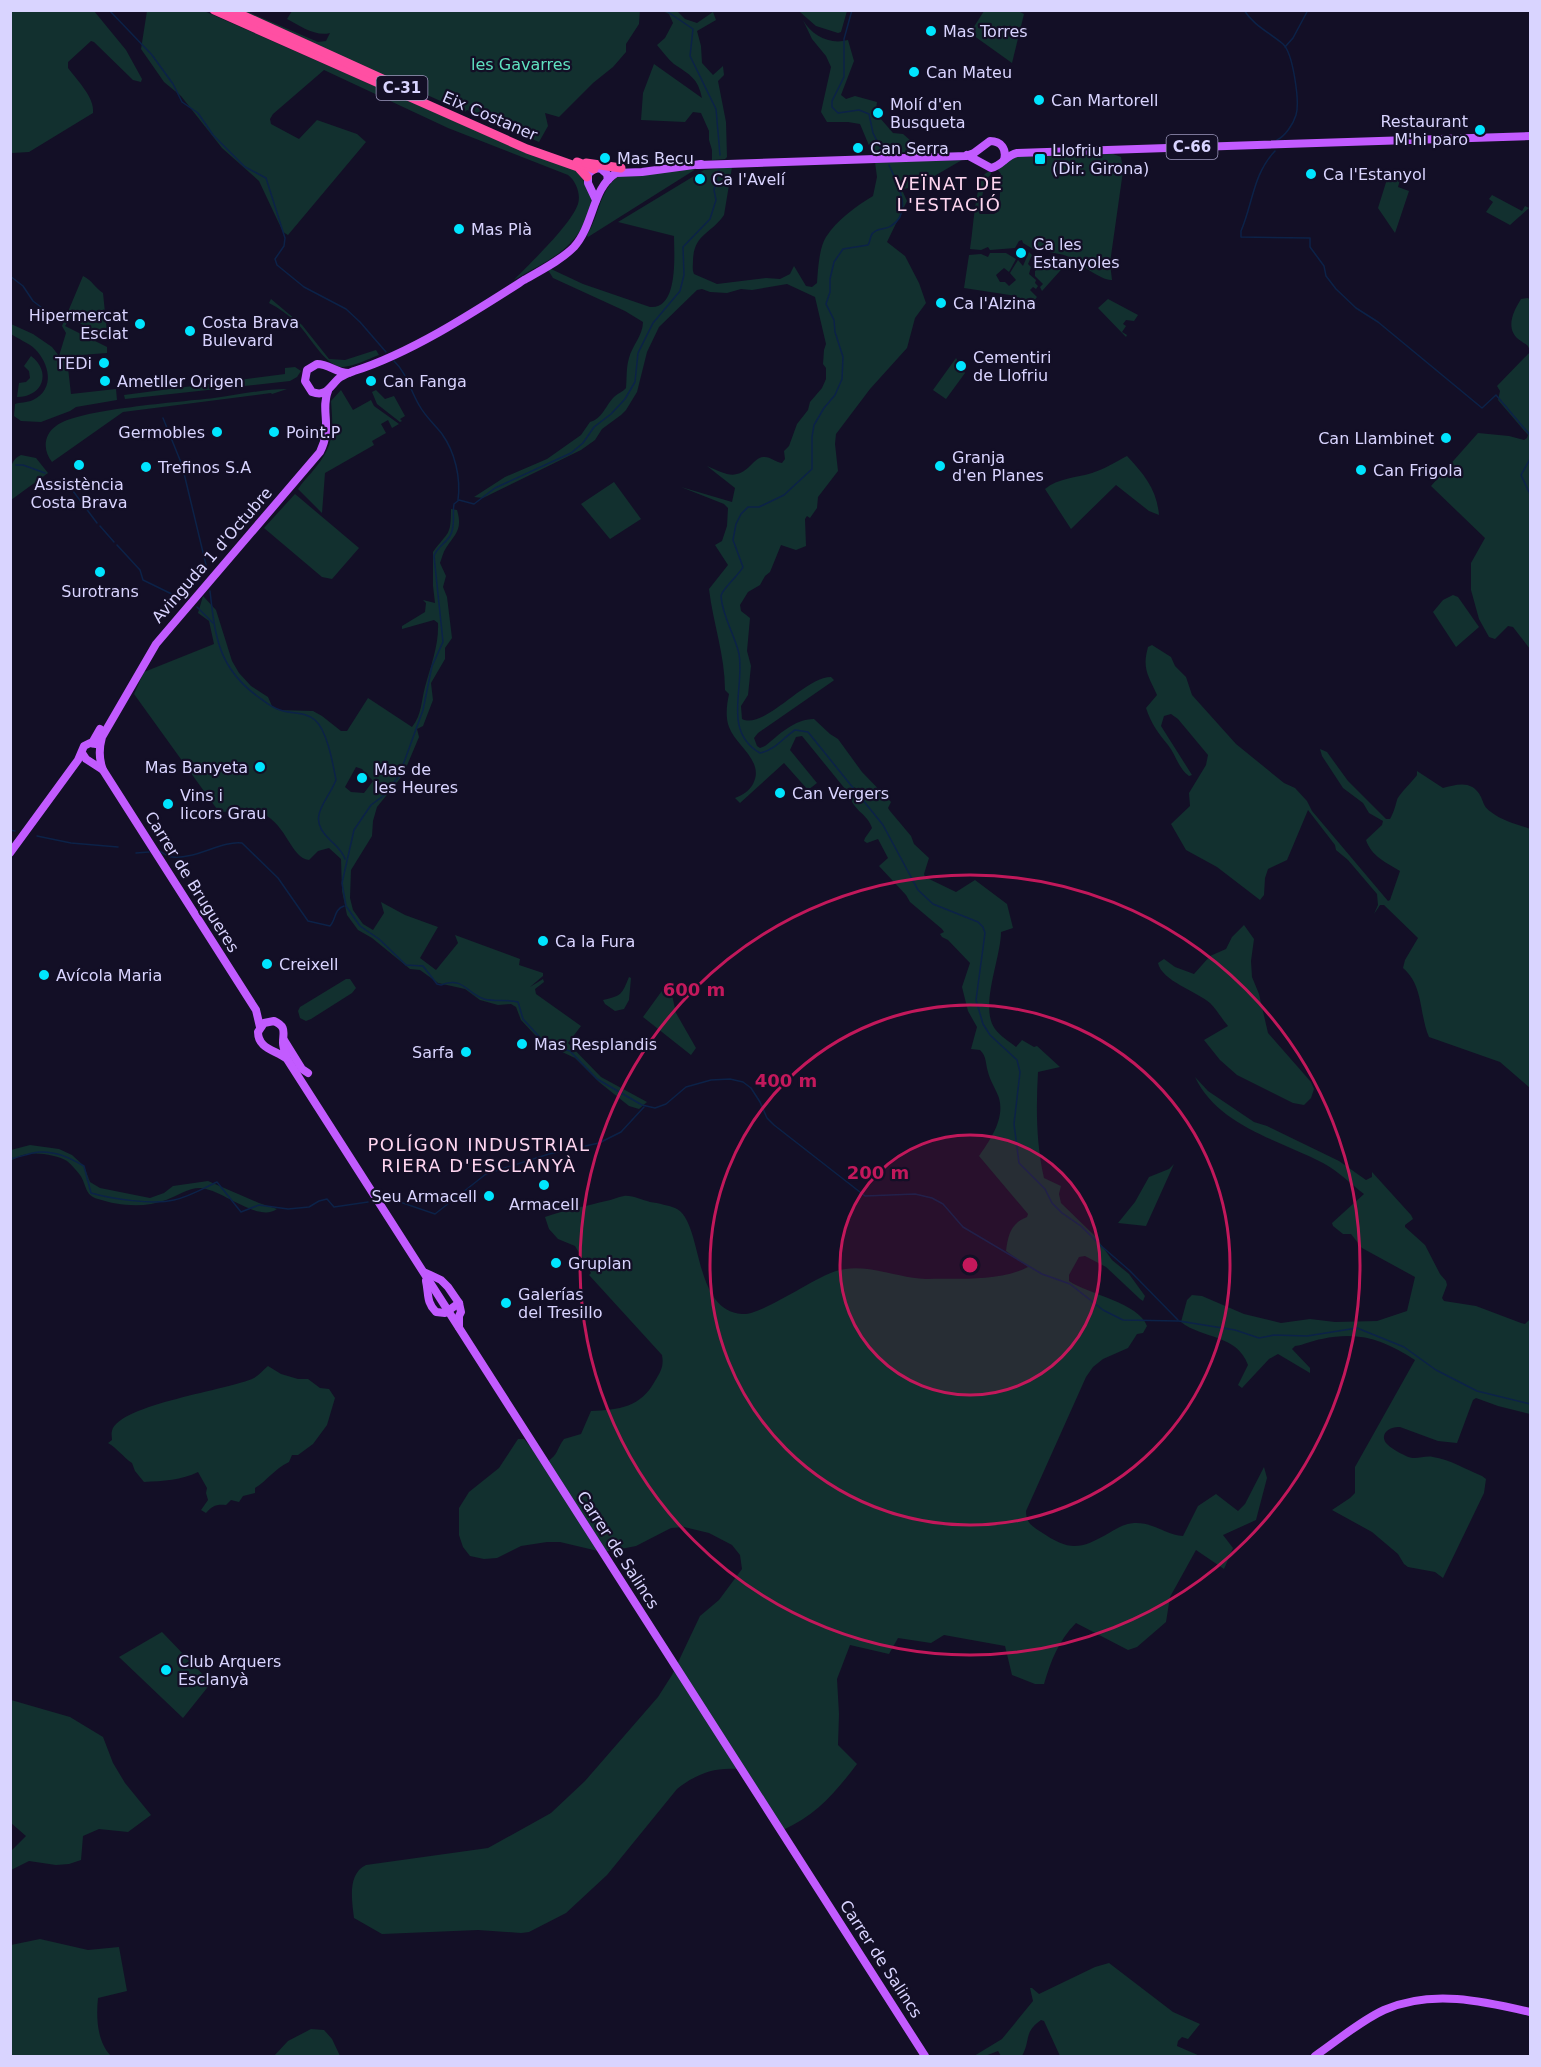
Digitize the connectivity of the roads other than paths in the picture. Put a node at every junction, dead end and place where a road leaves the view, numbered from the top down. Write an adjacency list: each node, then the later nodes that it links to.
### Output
1 (214, 10): 15 (highway, Eix Costaner / C-31)
2 (231, 10): 9 (highway, Eix Costaner / C-31)
3 (1530, 136): 6 (main road, C-66)
4 (981, 147): 5 (main road); 7 (main road); 10 (main road)
5 (1004, 148): 6 (main road); 8 (main road)
6 (1017, 153): 8 (main road)
7 (967, 155): 10 (main road); 11 (main road)
8 (1004, 160): 10 (main road)
9 (575, 161): 12 (highway); 13 (highway, Eix Costaner / C-31)
10 (982, 163)
11 (702, 164): 12 (main road); 14 (main road)
12 (621, 168): 14 (main road)
13 (594, 169): 14 (main road, C-31); 15 (main road)
14 (605, 180): 15 (main road, C-31); 16 (main road)
15 (589, 182): 16 (main road)
16 (596, 200): 18 (main road)
17 (332, 370): 18 (main road); 19 (main road); 20 (main road)
18 (349, 373): 19 (main road)
19 (331, 388): 20 (main road); 21 (main road, Avinguda 1 d'Octubre)
20 (314, 393): 21 (main road, Avinguda 1 d'Octubre)
21 (219, 566): 22 (main road, Avinguda 1 d'Octubre)
22 (200, 588): 23 (main road, Avinguda 1 d'Octubre); 23 (main road, Avinguda 1 d'Octubre)
23 (100, 736): 24 (main road); 25 (main road)
24 (92, 743): 25 (main road); 26 (main road)
25 (100, 752): 26 (main road); 27 (main road)
26 (87, 758): 27 (main road); 28 (main road)
27 (103, 770): 29 (main road, Carrer de Brugueres)
28 (10, 855)
29 (256, 1010): 30 (main road, Carrer de Brugueres); 31 (main road, Carrer de Brugueres)
30 (270, 1021): 31 (main road); 32 (main road)
31 (260, 1028): 33 (main road)
32 (283, 1041): 33 (main road); 34 (main road); 35 (main road)
33 (270, 1049): 34 (main road)
34 (287, 1059): 36 (main road, Carrer de Salincs)
35 (308, 1073)
36 (423, 1272): 37 (main road); 38 (main road, Carrer de Salincs); 39 (main road)
37 (445, 1283): 38 (main road); 40 (main road)
38 (435, 1290): 39 (main road); 41 (main road, Carrer de Salincs)
39 (428, 1299): 42 (main road)
40 (460, 1308): 41 (main road); 43 (main road)
41 (448, 1311): 42 (main road); 43 (main road, Carrer de Salincs)
42 (436, 1312): 43 (main road)
43 (458, 1326): 45 (main road, Carrer de Salincs)
44 (1529, 2012): 46 (main road)
45 (925, 2056)
46 (1315, 2056)

